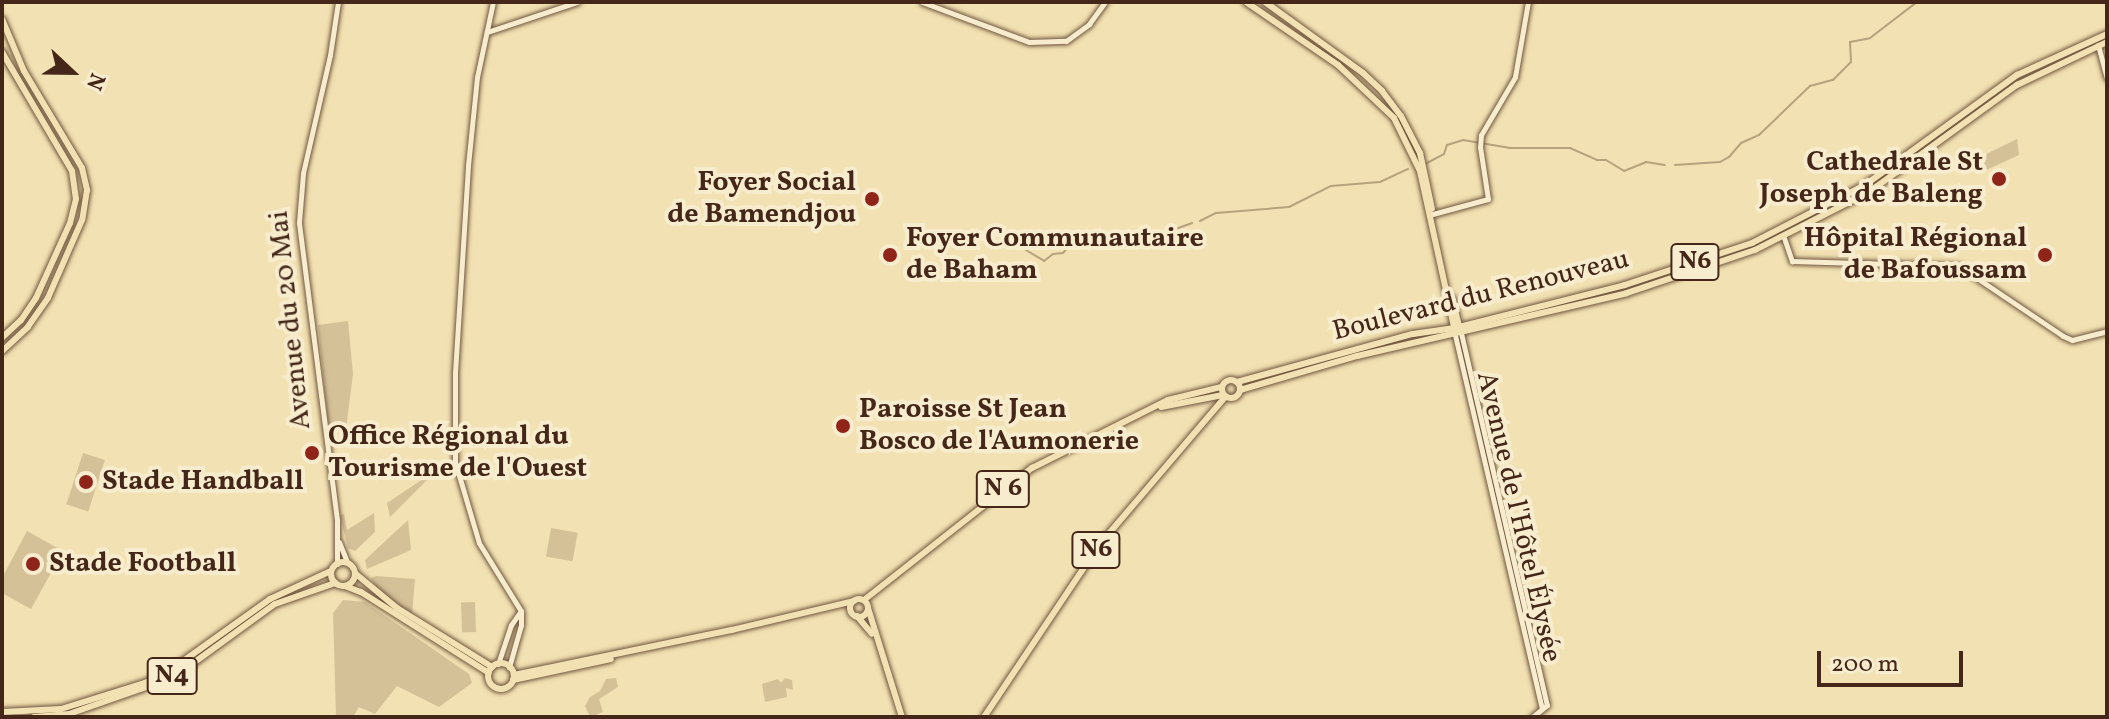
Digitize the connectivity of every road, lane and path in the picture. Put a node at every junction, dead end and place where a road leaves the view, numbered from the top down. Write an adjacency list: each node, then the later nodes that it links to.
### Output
1 (338, 2): 30 (street, Avenue du 20 Mai)
2 (493, 2): 10 (street)
3 (577, 2): 10 (street)
4 (922, 2): 5 (street)
5 (1105, 2)
6 (1246, 2): 18 (main road)
7 (1265, 2): 18 (main road)
8 (1528, 2): 18 (street)
9 (2, 19): 25 (main road)
10 (486, 33): 43 (street)
11 (2103, 35): 13 (street); 16 (main road, N6)
12 (2107, 42): 13 (main road, N6)
13 (2097, 47): 15 (street); 16 (main road, N6)
14 (2, 52): 24 (main road)
15 (2107, 78)
16 (1963, 119): 17 (main road, N6)
17 (1867, 188): 19 (main road, Boulevard du Renouveau / N6); 20 (main road, N6)
18 (1431, 215): 22 (main road)
19 (1782, 230): 20 (street); 21 (main road, Boulevard du Renouveau / N6)
20 (1784, 238): 21 (main road, Boulevard du Renouveau / N6); 23 (street)
21 (1532, 314): 22 (main road, Boulevard du Renouveau / N6)
22 (1457, 331): 26 (main road, Boulevard du Renouveau / N6); 55 (street, Avenue de l'Hôtel Élysée)
23 (2107, 331)
24 (2, 338)
25 (2, 351)
26 (1291, 370): 27 (main road, Boulevard du Renouveau / N6); 28 (main road, Boulevard du Renouveau / N6)
27 (1237, 382): 28 (main road); 29 (main road, Boulevard du Renouveau)
28 (1240, 390): 29 (main road, Boulevard du Renouveau)
29 (1223, 393): 38 (main road, N 6); 54 (main road, N6)
30 (338, 541): 31 (street, Avenue du 20 Mai); 32 (street, Avenue du 20 Mai)
31 (347, 562): 32 (main road); 34 (main road)
32 (337, 564): 33 (main road)
33 (331, 571): 35 (main road); 37 (main road)
34 (356, 574): 36 (main road); 47 (main road)
35 (335, 583): 36 (main road); 37 (main road)
36 (345, 586): 47 (main road)
37 (285, 595): 51 (main road, N4)
38 (864, 600): 39 (main road); 41 (main road)
39 (854, 601): 40 (main road); 42 (main road)
40 (830, 607): 42 (main road); 48 (main road)
41 (868, 608): 44 (main road); 45 (main road)
42 (851, 610): 44 (main road)
43 (521, 611): 46 (street); 47 (street)
44 (857, 616): 45 (main road)
45 (875, 637): 53 (main road)
46 (509, 667): 47 (main road); 48 (main road)
47 (493, 668): 48 (main road)
48 (513, 677)
49 (2, 712): 50 (main road)
50 (42, 714): 51 (main road, N4); 52 (main road)
51 (58, 714)
52 (34, 717)
53 (902, 717)
54 (984, 717)
55 (1532, 717)

